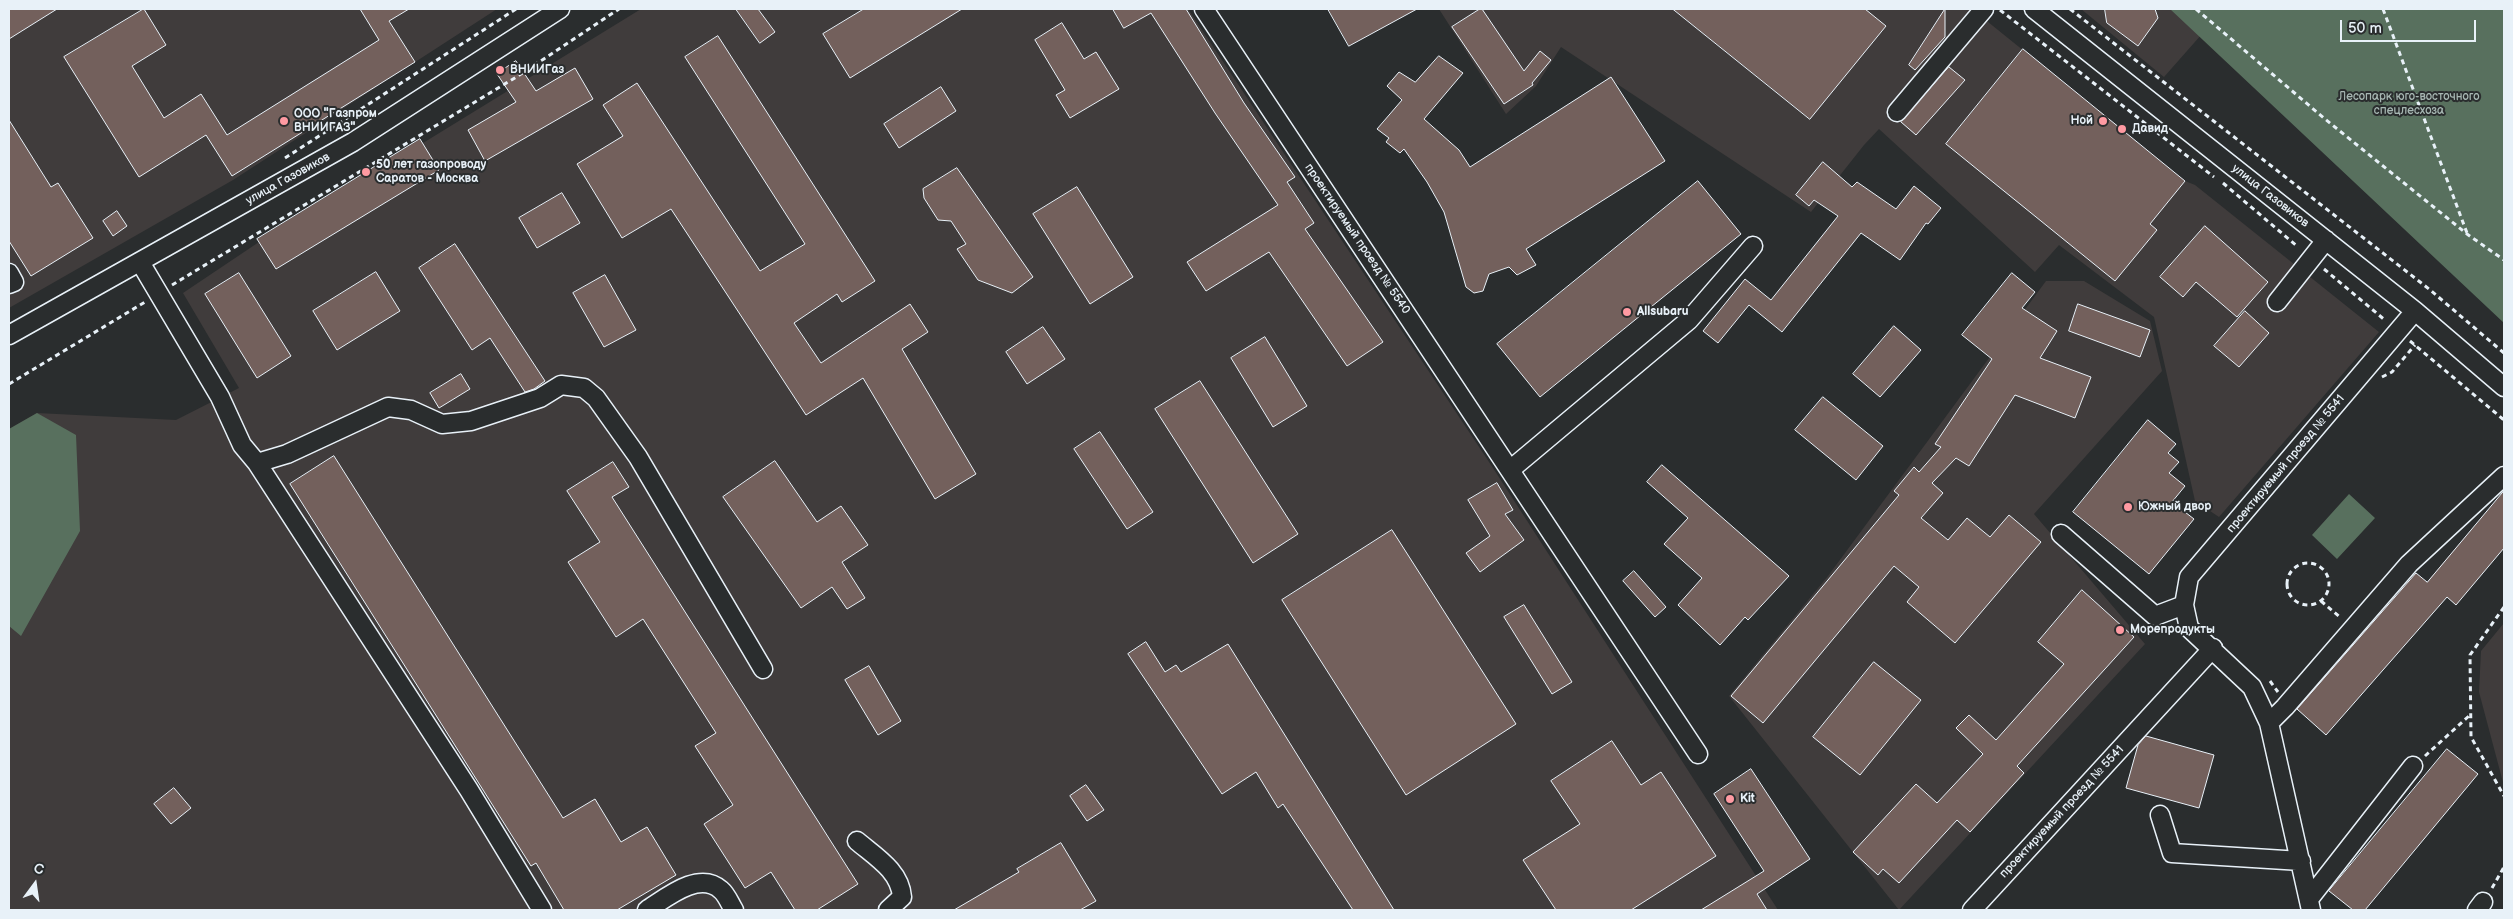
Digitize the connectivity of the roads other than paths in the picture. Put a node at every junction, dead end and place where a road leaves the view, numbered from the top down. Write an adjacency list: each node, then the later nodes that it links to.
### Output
1 (560, 9): 8 (street, улица Газовиков)
2 (1204, 9): 16 (street, проектируемый проезд № 5540)
3 (1984, 9): 5 (street)
4 (2034, 9): 6 (street, улица Газовиков)
5 (1897, 112)
6 (2326, 240): 11 (street); 12 (street, улица Газовиков)
7 (1752, 246): 16 (street)
8 (140, 262): 13 (street, улица Газовиков); 15 (street)
9 (9, 273): 10 (street)
10 (9, 284)
11 (2277, 302)
12 (2415, 311): 14 (street, улица Газовиков); 19 (street, проектируемый проезд № 5541)
13 (9, 335)
14 (2504, 387)
15 (257, 463): 21 (street); 29 (street)
16 (1510, 470): 23 (street, проектируемый проезд № 5540)
17 (2504, 476): 22 (street)
18 (2060, 534): 19 (street)
19 (2184, 605): 20 (street, проектируемый проезд № 5541)
20 (2213, 648): 22 (street); 33 (street, проектируемый проезд № 5541)
21 (763, 669)
22 (2269, 723): 27 (street)
23 (1698, 754)
24 (2413, 766): 28 (street)
25 (2160, 815): 27 (street)
26 (857, 841): 32 (street)
27 (2301, 861): 28 (street)
28 (2310, 905)
29 (542, 910)
30 (647, 910): 31 (street)
31 (734, 910)
32 (888, 910)
33 (1972, 910)

